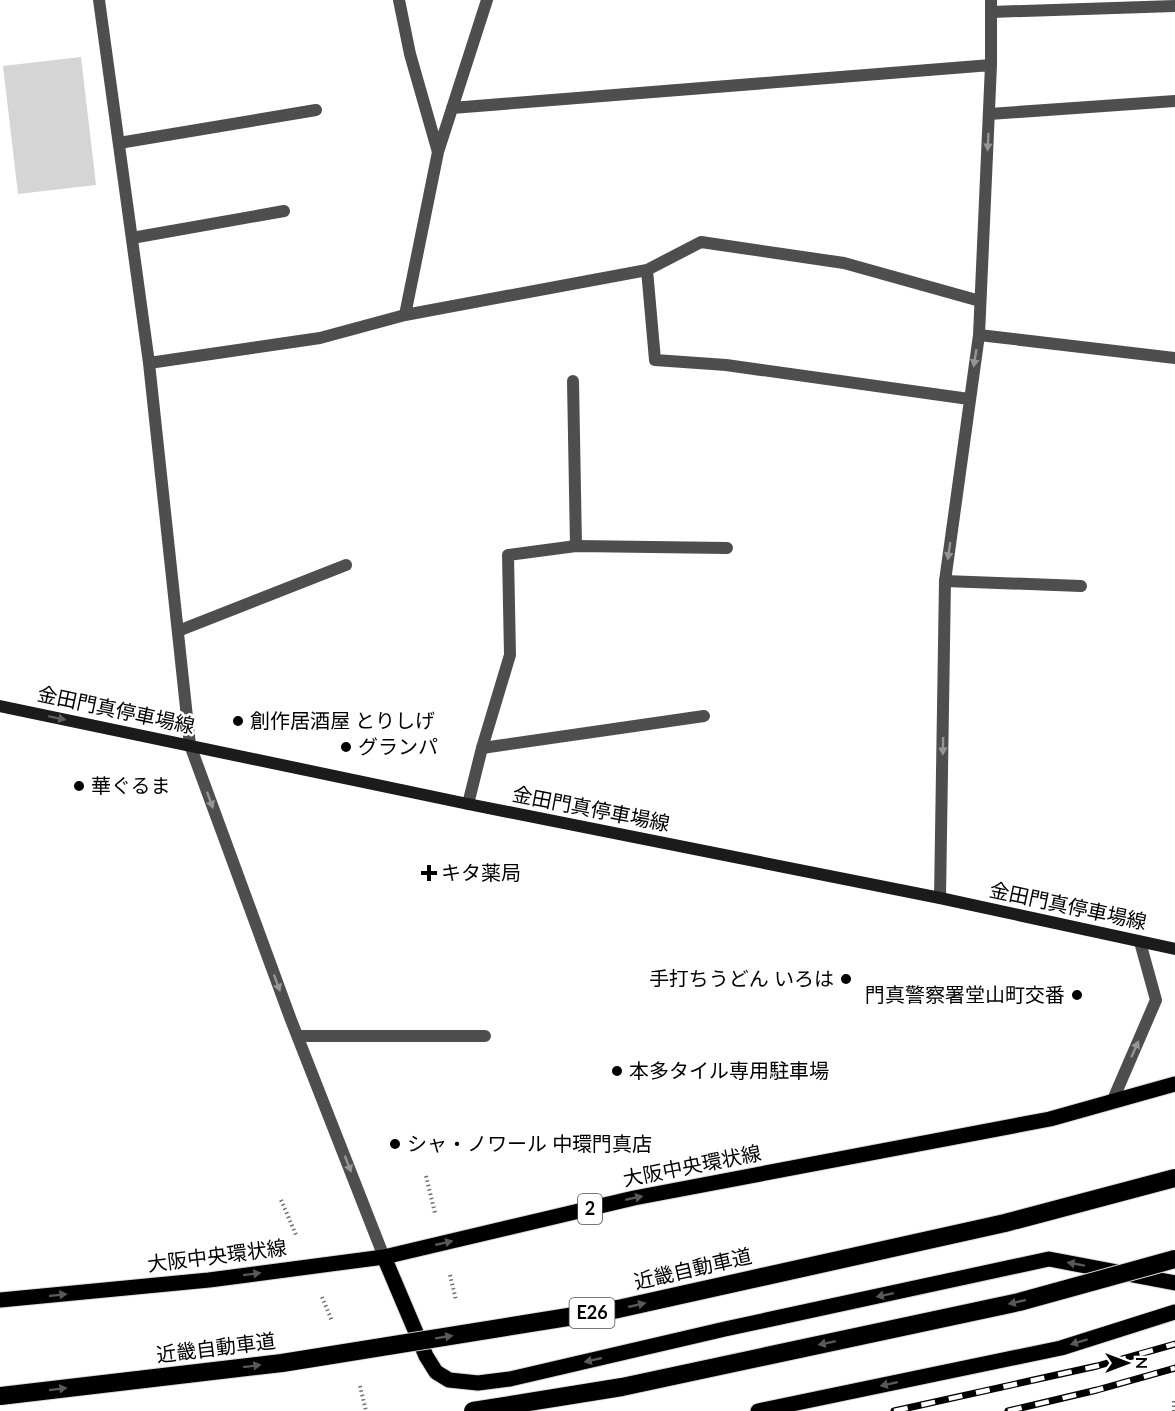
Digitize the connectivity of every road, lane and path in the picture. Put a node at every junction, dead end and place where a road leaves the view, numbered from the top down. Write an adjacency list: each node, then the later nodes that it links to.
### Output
1 (99, 0): 11 (street)
2 (399, 0): 12 (street)
3 (487, 0): 8 (street)
4 (991, 6): 5 (street); 6 (street)
5 (1175, 6)
6 (991, 65): 8 (street); 10 (street)
7 (1175, 101): 10 (street)
8 (452, 108): 12 (street)
9 (316, 110): 11 (street)
10 (989, 114): 16 (street, one-way to 16)
11 (119, 143): 14 (street)
12 (438, 152): 17 (street)
13 (284, 211): 14 (street)
14 (132, 238): 20 (street)
15 (647, 270): 16 (street); 17 (street); 22 (street)
16 (980, 301): 18 (street)
17 (405, 315): 20 (street)
18 (979, 335): 19 (street); 22 (street, one-way to 22)
19 (1175, 358)
20 (149, 363): 28 (street)
21 (573, 381): 23 (street)
22 (969, 399): 26 (street, one-way to 26)
23 (576, 546): 24 (street); 32 (street)
24 (727, 548)
25 (346, 565): 28 (street)
26 (945, 580): 27 (street); 34 (street, one-way to 34)
27 (1082, 586)
28 (178, 631): 31 (street)
29 (0, 706): 31 (main road, 金田門真停車場線, one-way to 31)
30 (704, 716): 32 (street)
31 (190, 745): 33 (main road, 金田門真停車場線); 37 (street, one-way to 37)
32 (482, 748): 33 (street)
33 (468, 804): 34 (main road, 金田門真停車場線)
34 (940, 898): 35 (main road, 金田門真停車場線)
35 (1140, 942): 36 (main road, 金田門真停車場線); 40 (street, one-way to 35)
36 (1175, 950)
37 (298, 1036): 38 (street); 45 (street, one-way to 45)
38 (484, 1036)
39 (1175, 1084): 40 (main road, 大阪中央環状線 / 2)
40 (1112, 1102): 44 (main road, 大阪中央環状線 / 2, one-way to 40)
41 (426, 1176): 44 (path)
42 (1175, 1178): 54 (highway, 近畿自動車道 / E26, one-way to 42, bridge)
43 (281, 1200): 47 (path)
44 (441, 1244): 45 (main road, 大阪中央環状線 / 2); 50 (path)
45 (384, 1257): 47 (main road, 大阪中央環状線 / 2); 48 (main road, one-way to 45)
46 (1175, 1259): 57 (highway, one-way to 57, bridge)
47 (309, 1267): 49 (main road, 大阪中央環状線 / 2, one-way to 47); 52 (path)
48 (1175, 1283)
49 (0, 1300)
50 (458, 1308)
51 (1175, 1312): 58 (main road, one-way to 58)
52 (336, 1329)
53 (357, 1381): 56 (path)
54 (0, 1396)
55 (1174, 1401): 59 (path)
56 (366, 1411)
57 (473, 1411)
58 (758, 1411)
59 (1174, 1411)

